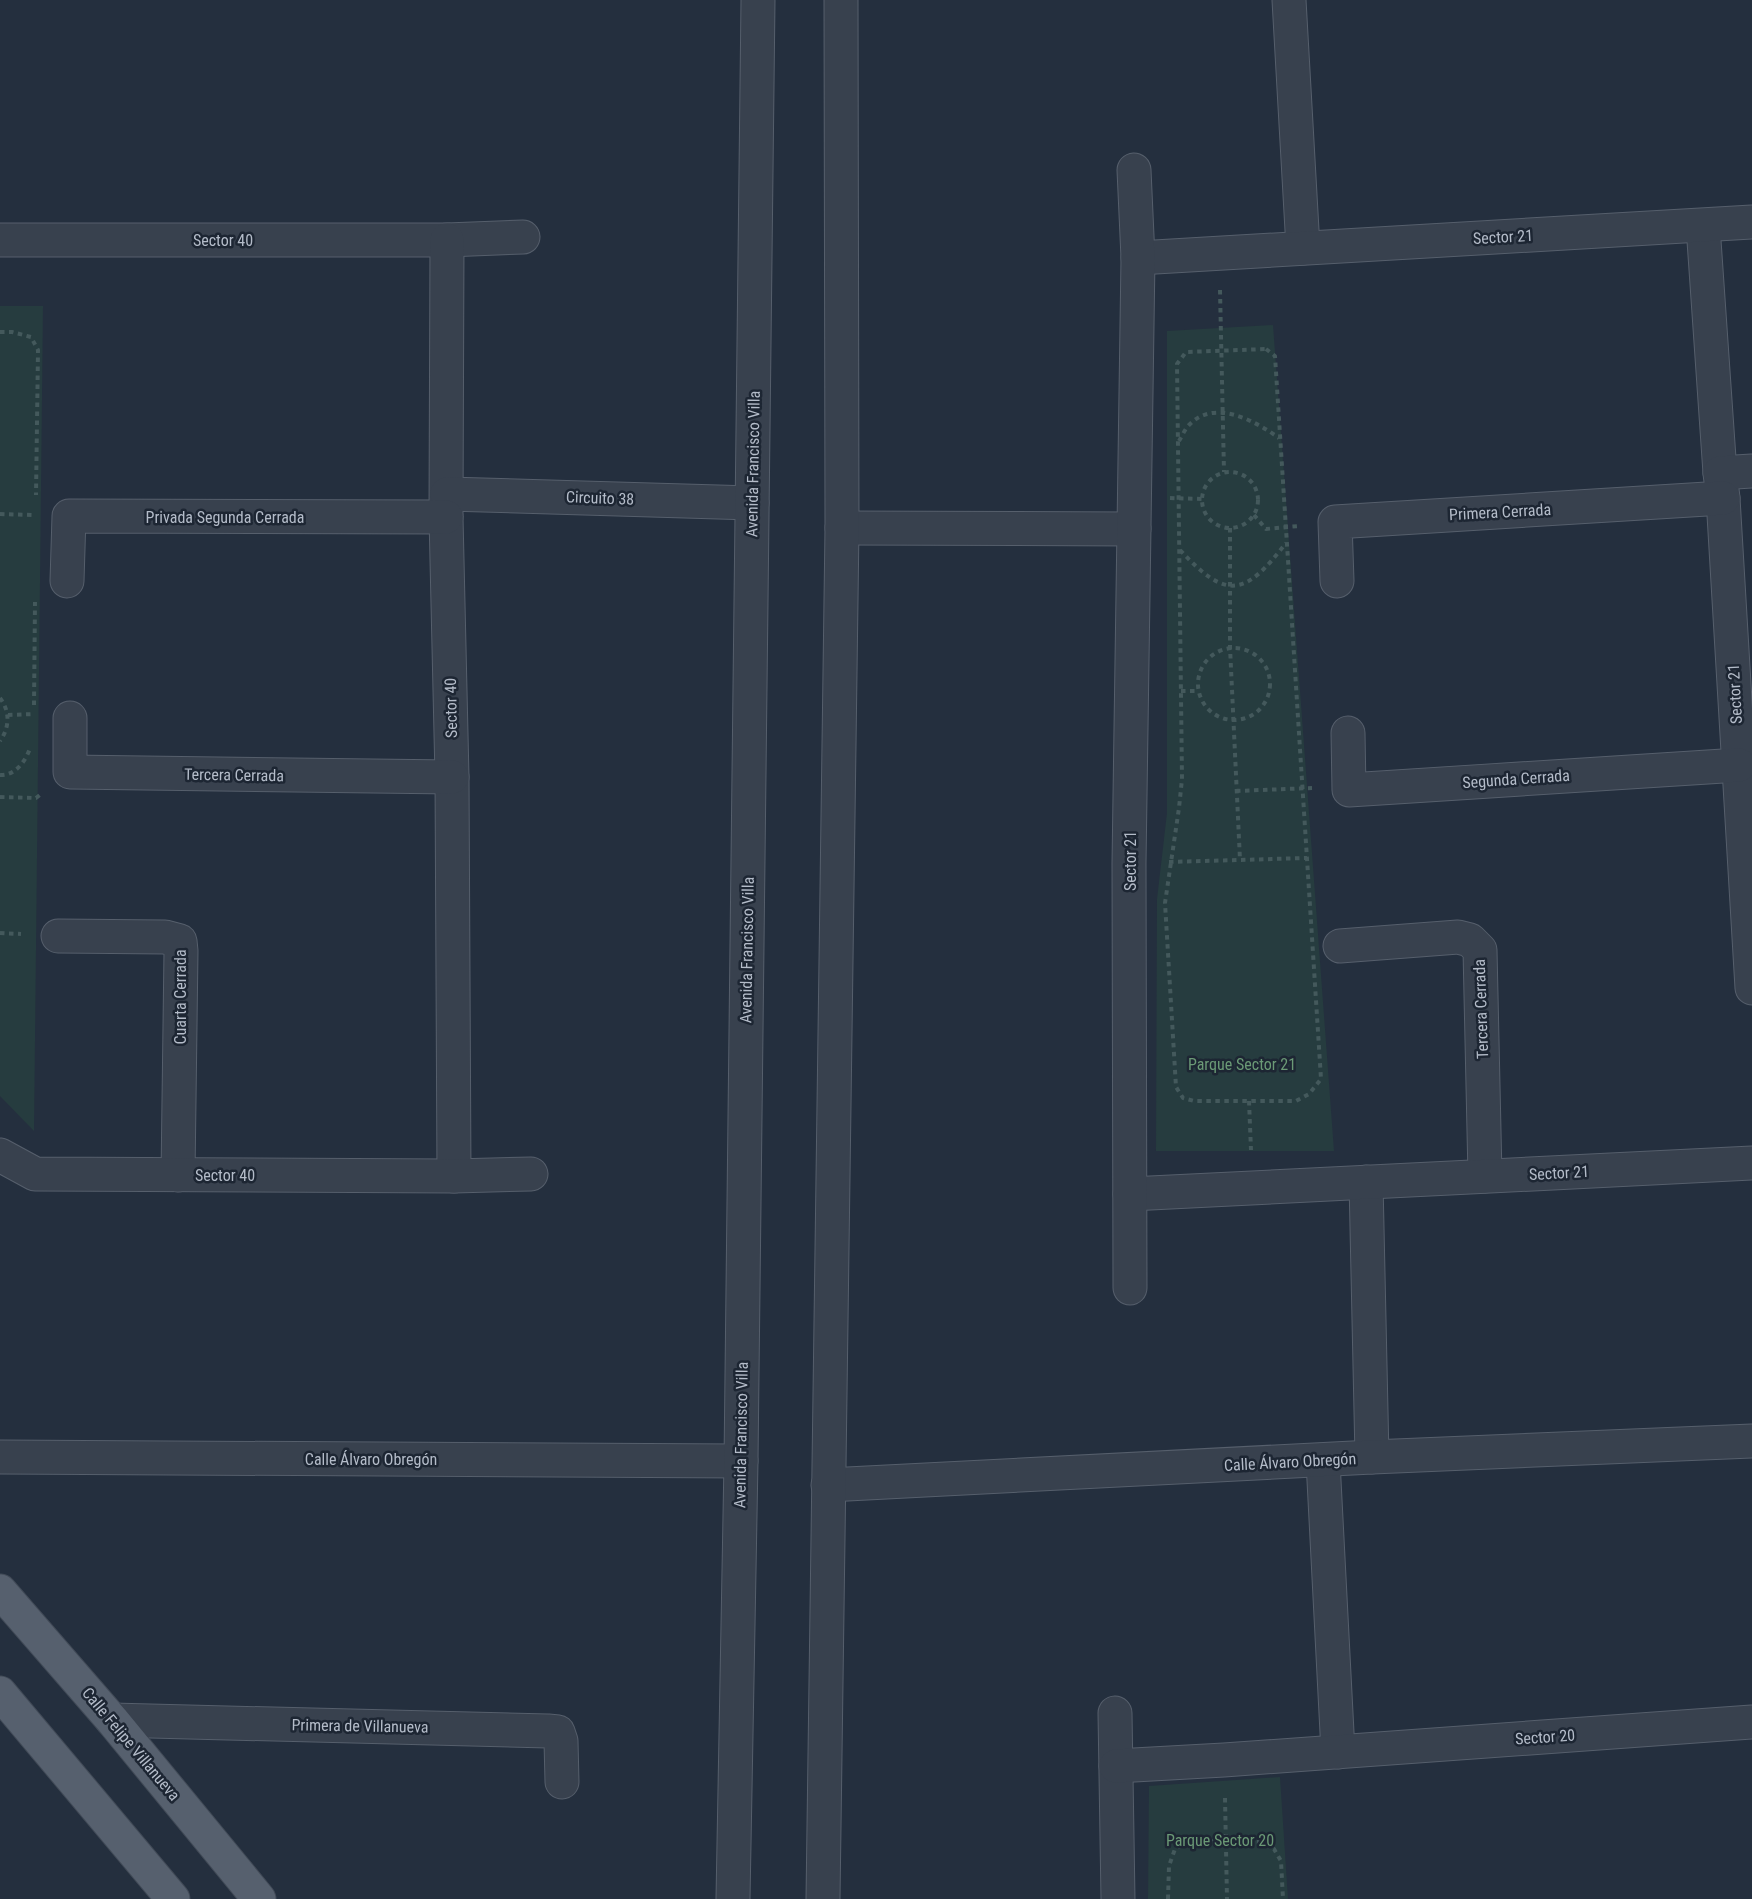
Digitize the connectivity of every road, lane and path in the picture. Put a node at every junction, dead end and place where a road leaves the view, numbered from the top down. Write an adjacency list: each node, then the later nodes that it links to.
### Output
1 (758, 0): 20 (street, Avenida Francisco Villa)
2 (841, 0): 25 (street)
3 (1288, 0): 10 (street)
4 (1134, 170): 12 (street, Sector 21)
5 (1752, 222): 6 (street, Sector 21)
6 (1703, 226): 10 (street, Sector 21); 19 (street, Sector 21)
7 (523, 237): 9 (street, Sector 40)
8 (0, 240): 9 (street, Sector 40)
9 (447, 240): 21 (street, Sector 40)
10 (1303, 248): 11 (street, Sector 21)
11 (1219, 254): 12 (street, Sector 21); 13 (path)
12 (1138, 258): 27 (street, Sector 21)
13 (1221, 351): 14 (path); 15 (path); 16 (path)
14 (1223, 413): 15 (path); 16 (path); 18 (path)
15 (1280, 439): 24 (path)
16 (1178, 443): 29 (path)
17 (1752, 471): 19 (street)
18 (1224, 472): 22 (path); 26 (path)
19 (1721, 486): 23 (street, Primera Cerrada); 43 (street, Sector 21)
20 (752, 503): 21 (street, Circuito 38); 69 (street, Avenida Francisco Villa)
21 (447, 506): 30 (street, Privada Segunda Cerrada); 44 (street, Sector 40)
22 (1254, 515): 24 (path); 26 (path)
23 (1335, 522): 24 (path); 31 (street)
24 (1286, 527): 28 (path)
25 (842, 528): 27 (street); 71 (street)
26 (1230, 528): 32 (path)
27 (1134, 529): 51 (street, Sector 21)
28 (1286, 542): 32 (path); 45 (path)
29 (1179, 549): 32 (path); 34 (path)
30 (67, 581)
31 (1337, 581)
32 (1230, 586): 33 (path)
33 (1230, 647): 35 (path); 40 (path); 40 (path)
34 (1181, 691): 35 (path); 50 (path)
35 (1198, 691): 40 (path)
36 (0, 698): 38 (path)
37 (34, 714): 38 (path)
38 (8, 715): 42 (path)
39 (70, 718): 44 (street, Tercera Cerrada)
40 (1232, 720): 47 (path)
41 (1348, 733): 46 (street)
42 (0, 741)
43 (1739, 765): 46 (street, Segunda Cerrada); 54 (street, Sector 21)
44 (452, 777): 60 (street, Sector 40)
45 (1302, 787): 46 (path); 47 (path); 48 (path)
46 (1349, 790)
47 (1236, 791): 49 (path)
48 (1307, 858): 49 (path); 55 (path)
49 (1240, 860): 50 (path)
50 (1171, 862): 51 (path); 55 (path)
51 (1129, 863): 64 (street, Sector 21)
52 (58, 936): 59 (street, Cuarta Cerrada)
53 (1340, 946): 61 (street, Tercera Cerrada)
54 (1752, 988)
55 (1249, 1101): 63 (path)
56 (0, 1155): 59 (street, Sector 40)
57 (1752, 1163): 61 (street, Sector 21)
58 (531, 1174): 60 (street, Sector 40)
59 (178, 1175): 60 (street, Sector 40)
60 (454, 1176)
61 (1485, 1176): 62 (street, Sector 21)
62 (1366, 1182): 63 (street, Sector 21); 68 (street)
63 (1252, 1187): 64 (street, Sector 21)
64 (1130, 1194): 65 (street, Sector 21)
65 (1130, 1288)
66 (1752, 1441): 68 (street, Calle Álvaro Obregón)
67 (0, 1456): 69 (street, Calle Álvaro Obregón)
68 (1372, 1457): 70 (street, Calle Álvaro Obregón)
69 (741, 1461): 84 (street, Avenida Francisco Villa)
70 (1323, 1461): 71 (street, Calle Álvaro Obregón); 77 (street)
71 (828, 1485): 85 (street)
72 (0, 1591): 75 (main road, Calle Felipe Villanueva)
73 (0, 1693): 82 (main road)
74 (1115, 1713): 79 (street)
75 (112, 1720): 80 (street, Primera de Villanueva); 83 (main road, Calle Felipe Villanueva)
76 (1752, 1722): 77 (street, Sector 20)
77 (1338, 1752): 78 (street, Sector 20)
78 (1224, 1760): 79 (street, Sector 20); 81 (path)
79 (1116, 1766): 86 (street)
80 (562, 1782)
81 (1226, 1841): 87 (path); 88 (path); 89 (path)
82 (173, 1899)
83 (259, 1899)
84 (733, 1899)
85 (823, 1899)
86 (1118, 1899)
87 (1168, 1899)
88 (1227, 1899)
89 (1283, 1899)

